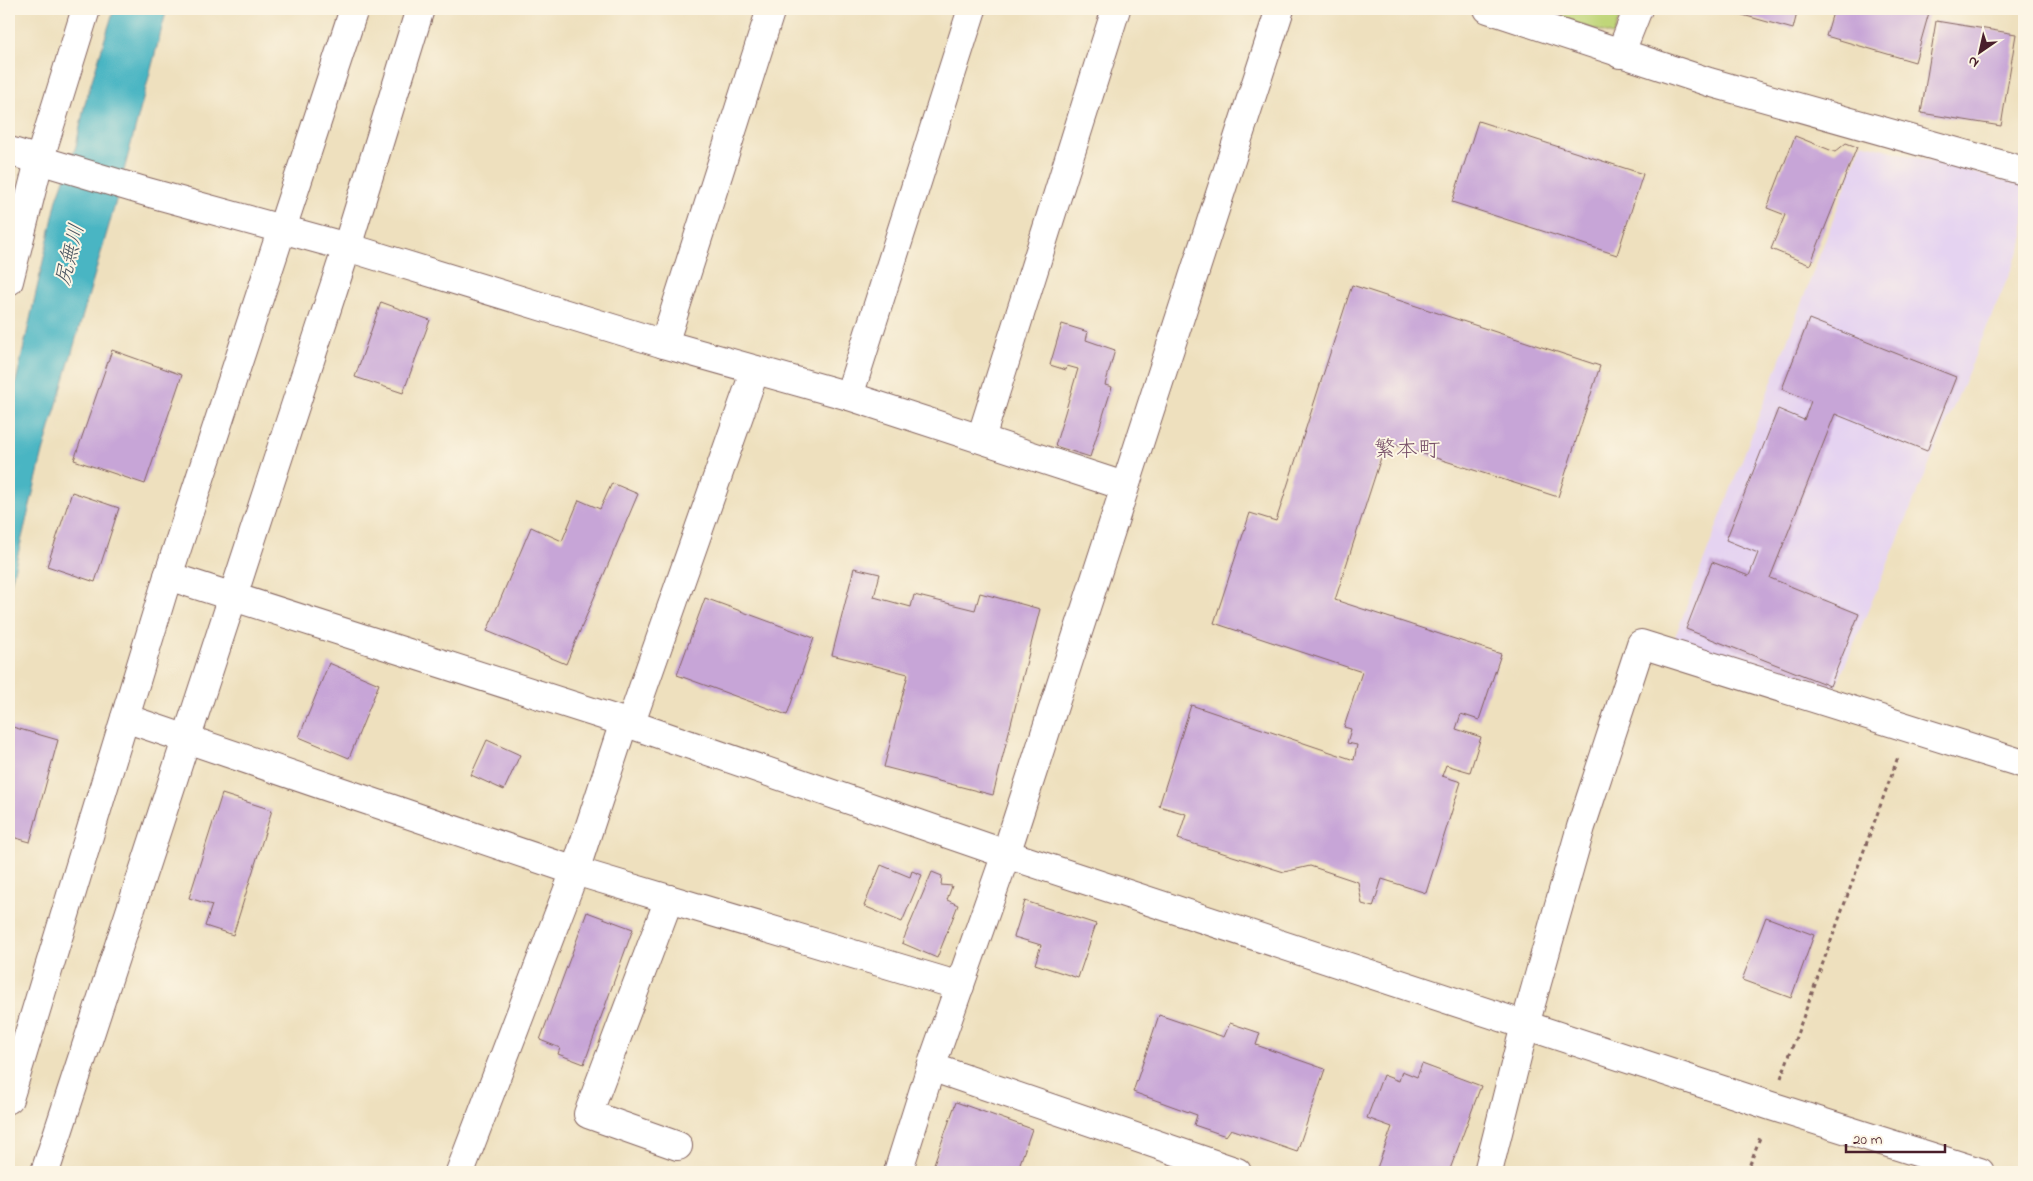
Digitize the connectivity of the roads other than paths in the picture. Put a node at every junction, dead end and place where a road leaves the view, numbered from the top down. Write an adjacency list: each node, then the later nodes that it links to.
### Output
1 (86, 9): 12 (street)
2 (354, 9): 14 (street)
3 (420, 9): 15 (street)
4 (771, 9): 17 (street)
5 (972, 9): 19 (street)
6 (1116, 9): 20 (street)
7 (1280, 9): 21 (street)
8 (1488, 9): 10 (street)
9 (1638, 9): 10 (street)
10 (1620, 54): 13 (street)
11 (9, 150): 12 (street)
12 (47, 162): 14 (street); 16 (street)
13 (2024, 170)
14 (281, 230): 15 (street); 22 (street)
15 (347, 247): 17 (street); 23 (street)
16 (9, 282)
17 (664, 344): 18 (street)
18 (755, 370): 19 (street); 25 (street)
19 (849, 396): 20 (street)
20 (981, 438): 21 (street)
21 (1124, 486): 28 (street)
22 (168, 576): 23 (street); 24 (street)
23 (232, 597): 25 (street); 26 (street)
24 (125, 718): 26 (street); 34 (street)
25 (627, 723): 28 (street); 29 (street)
26 (186, 739): 29 (street); 36 (street)
27 (2024, 764): 32 (street)
28 (1006, 854): 31 (street); 32 (street)
29 (575, 871): 30 (street); 37 (street)
30 (669, 899): 31 (street); 35 (street)
31 (960, 986): 33 (street)
32 (1525, 1025): 40 (street); 41 (street)
33 (931, 1067): 38 (street); 39 (street)
34 (9, 1099)
35 (678, 1146)
36 (45, 1172)
37 (460, 1172)
38 (898, 1172)
39 (1237, 1172)
40 (1488, 1172)
41 (1980, 1172)

